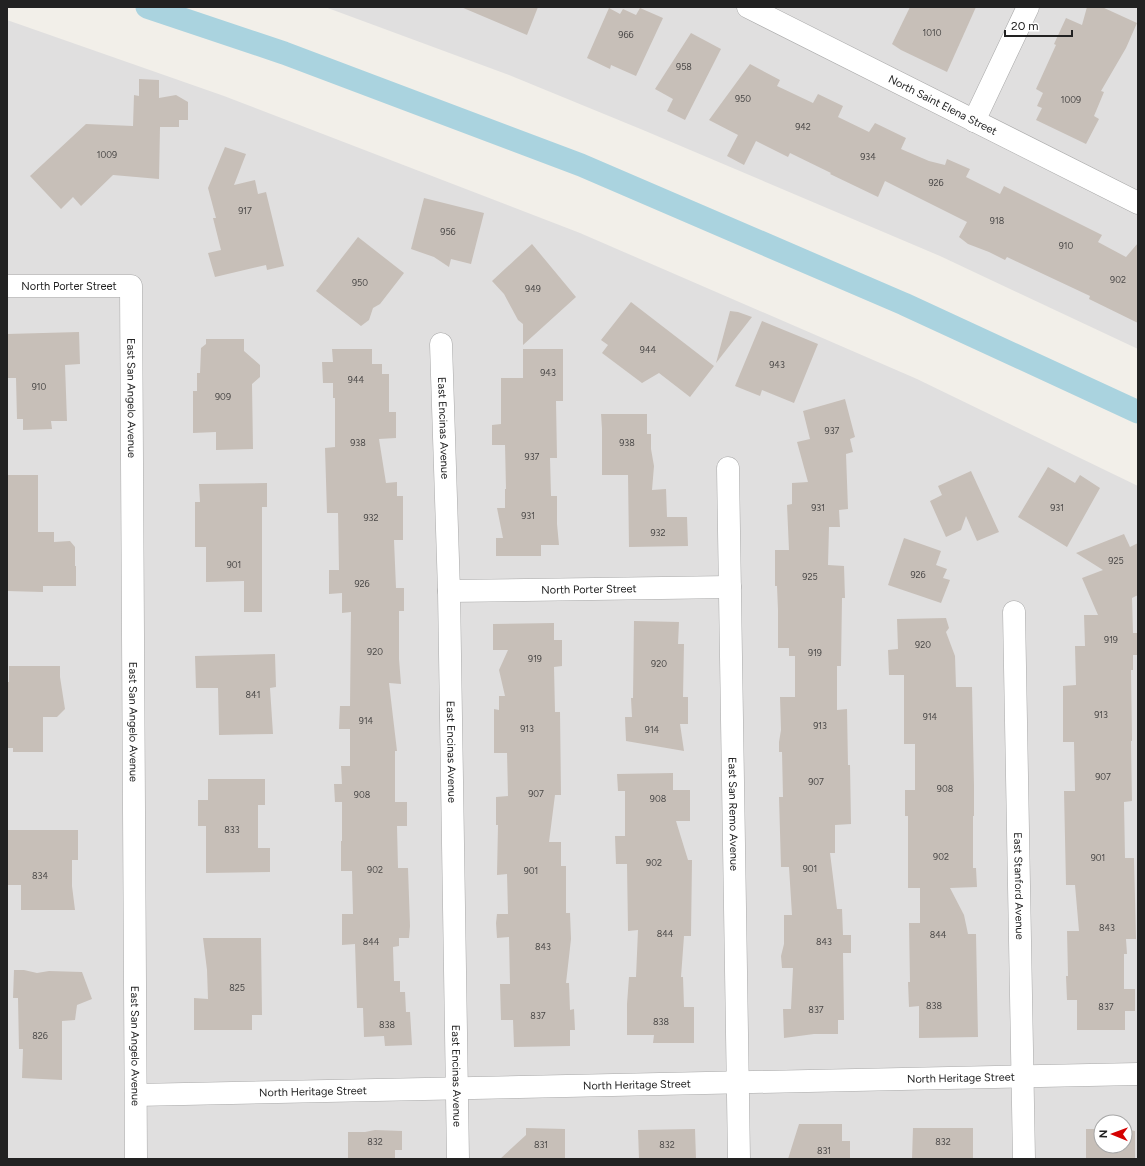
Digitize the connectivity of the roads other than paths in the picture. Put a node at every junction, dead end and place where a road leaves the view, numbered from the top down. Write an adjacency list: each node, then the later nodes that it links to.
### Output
1 (748, 7): 3 (street, North Saint Elena Street)
2 (1028, 7): 3 (street)
3 (974, 121): 4 (street, North Saint Elena Street)
4 (1138, 203)
5 (7, 286): 6 (street, North Porter Street)
6 (131, 286): 16 (street, East San Angelo Avenue)
7 (441, 344): 10 (street, East Encinas Avenue)
8 (728, 468): 9 (street, East San Remo Avenue)
9 (730, 587): 10 (street, North Porter Street); 14 (street, East San Remo Avenue)
10 (449, 591): 15 (street, East Encinas Avenue)
11 (1014, 612): 13 (street, East Stanford Avenue)
12 (1138, 1074): 13 (street, North Heritage Street)
13 (1022, 1077): 14 (street, North Heritage Street); 20 (street, East Stanford Avenue)
14 (738, 1083): 15 (street, North Heritage Street); 19 (street, East San Remo Avenue)
15 (457, 1089): 16 (street, North Heritage Street); 18 (street, East Encinas Avenue)
16 (136, 1095): 17 (street, East San Angelo Avenue)
17 (136, 1159)
18 (458, 1159)
19 (739, 1159)
20 (1024, 1159)

